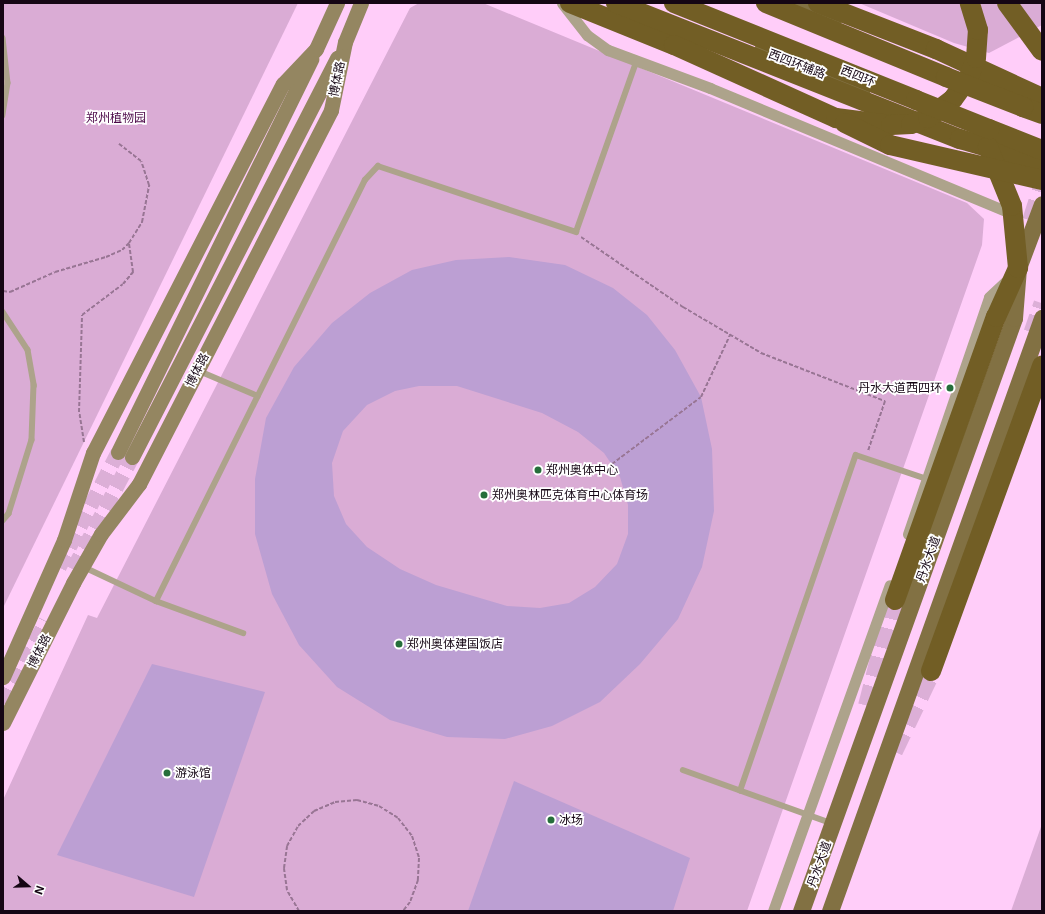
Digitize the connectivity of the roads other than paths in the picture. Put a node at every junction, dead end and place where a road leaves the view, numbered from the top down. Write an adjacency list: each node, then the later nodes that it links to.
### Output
1 (337, 3): 15 (street, 博体路)
2 (361, 3): 14 (street, 博体路)
3 (562, 3): 17 (street)
4 (570, 3): 21 (highway, bridge)
5 (616, 3): 22 (highway)
6 (640, 3): 24 (main road, 西四环辅路)
7 (674, 3): 23 (highway, 西四环, bridge)
8 (766, 3): 19 (highway, bridge)
9 (792, 3): 18 (main road)
10 (818, 3): 18 (highway)
11 (970, 3): 21 (highway, bridge)
12 (1007, 3): 16 (highway)
13 (3, 38): 20 (lane)
14 (345, 42): 15 (street); 32 (street, 博体路)
15 (316, 49): 41 (street, 博体路)
16 (1042, 51)
17 (637, 60): 27 (street); 33 (lane)
18 (1042, 100)
19 (1042, 114)
20 (3, 116)
21 (836, 118): 25 (highway, bridge)
22 (988, 147): 24 (highway); 27 (highway)
23 (1042, 150)
24 (1042, 162)
25 (1042, 180)
26 (1042, 204): 28 (main road, 丹水大道)
27 (1011, 213): 28 (highway)
28 (1018, 268): 34 (street); 37 (highway); 46 (main road, 丹水大道)
29 (3, 312): 35 (lane)
30 (1042, 318): 49 (main road)
31 (1042, 366): 40 (highway)
32 (197, 370): 33 (lane); 36 (street, 博体路)
33 (258, 396): 38 (lane)
34 (927, 479): 44 (lane); 45 (street)
35 (3, 521)
36 (83, 566): 38 (lane); 42 (street, 博体路)
37 (896, 600)
38 (156, 601): 39 (lane)
39 (243, 633)
40 (931, 671)
41 (3, 677)
42 (3, 723)
43 (684, 770): 44 (lane)
44 (740, 791): 45 (lane)
45 (808, 815): 46 (lane); 47 (street)
46 (834, 824): 48 (main road, 丹水大道)
47 (773, 911)
48 (801, 911)
49 (830, 911)

